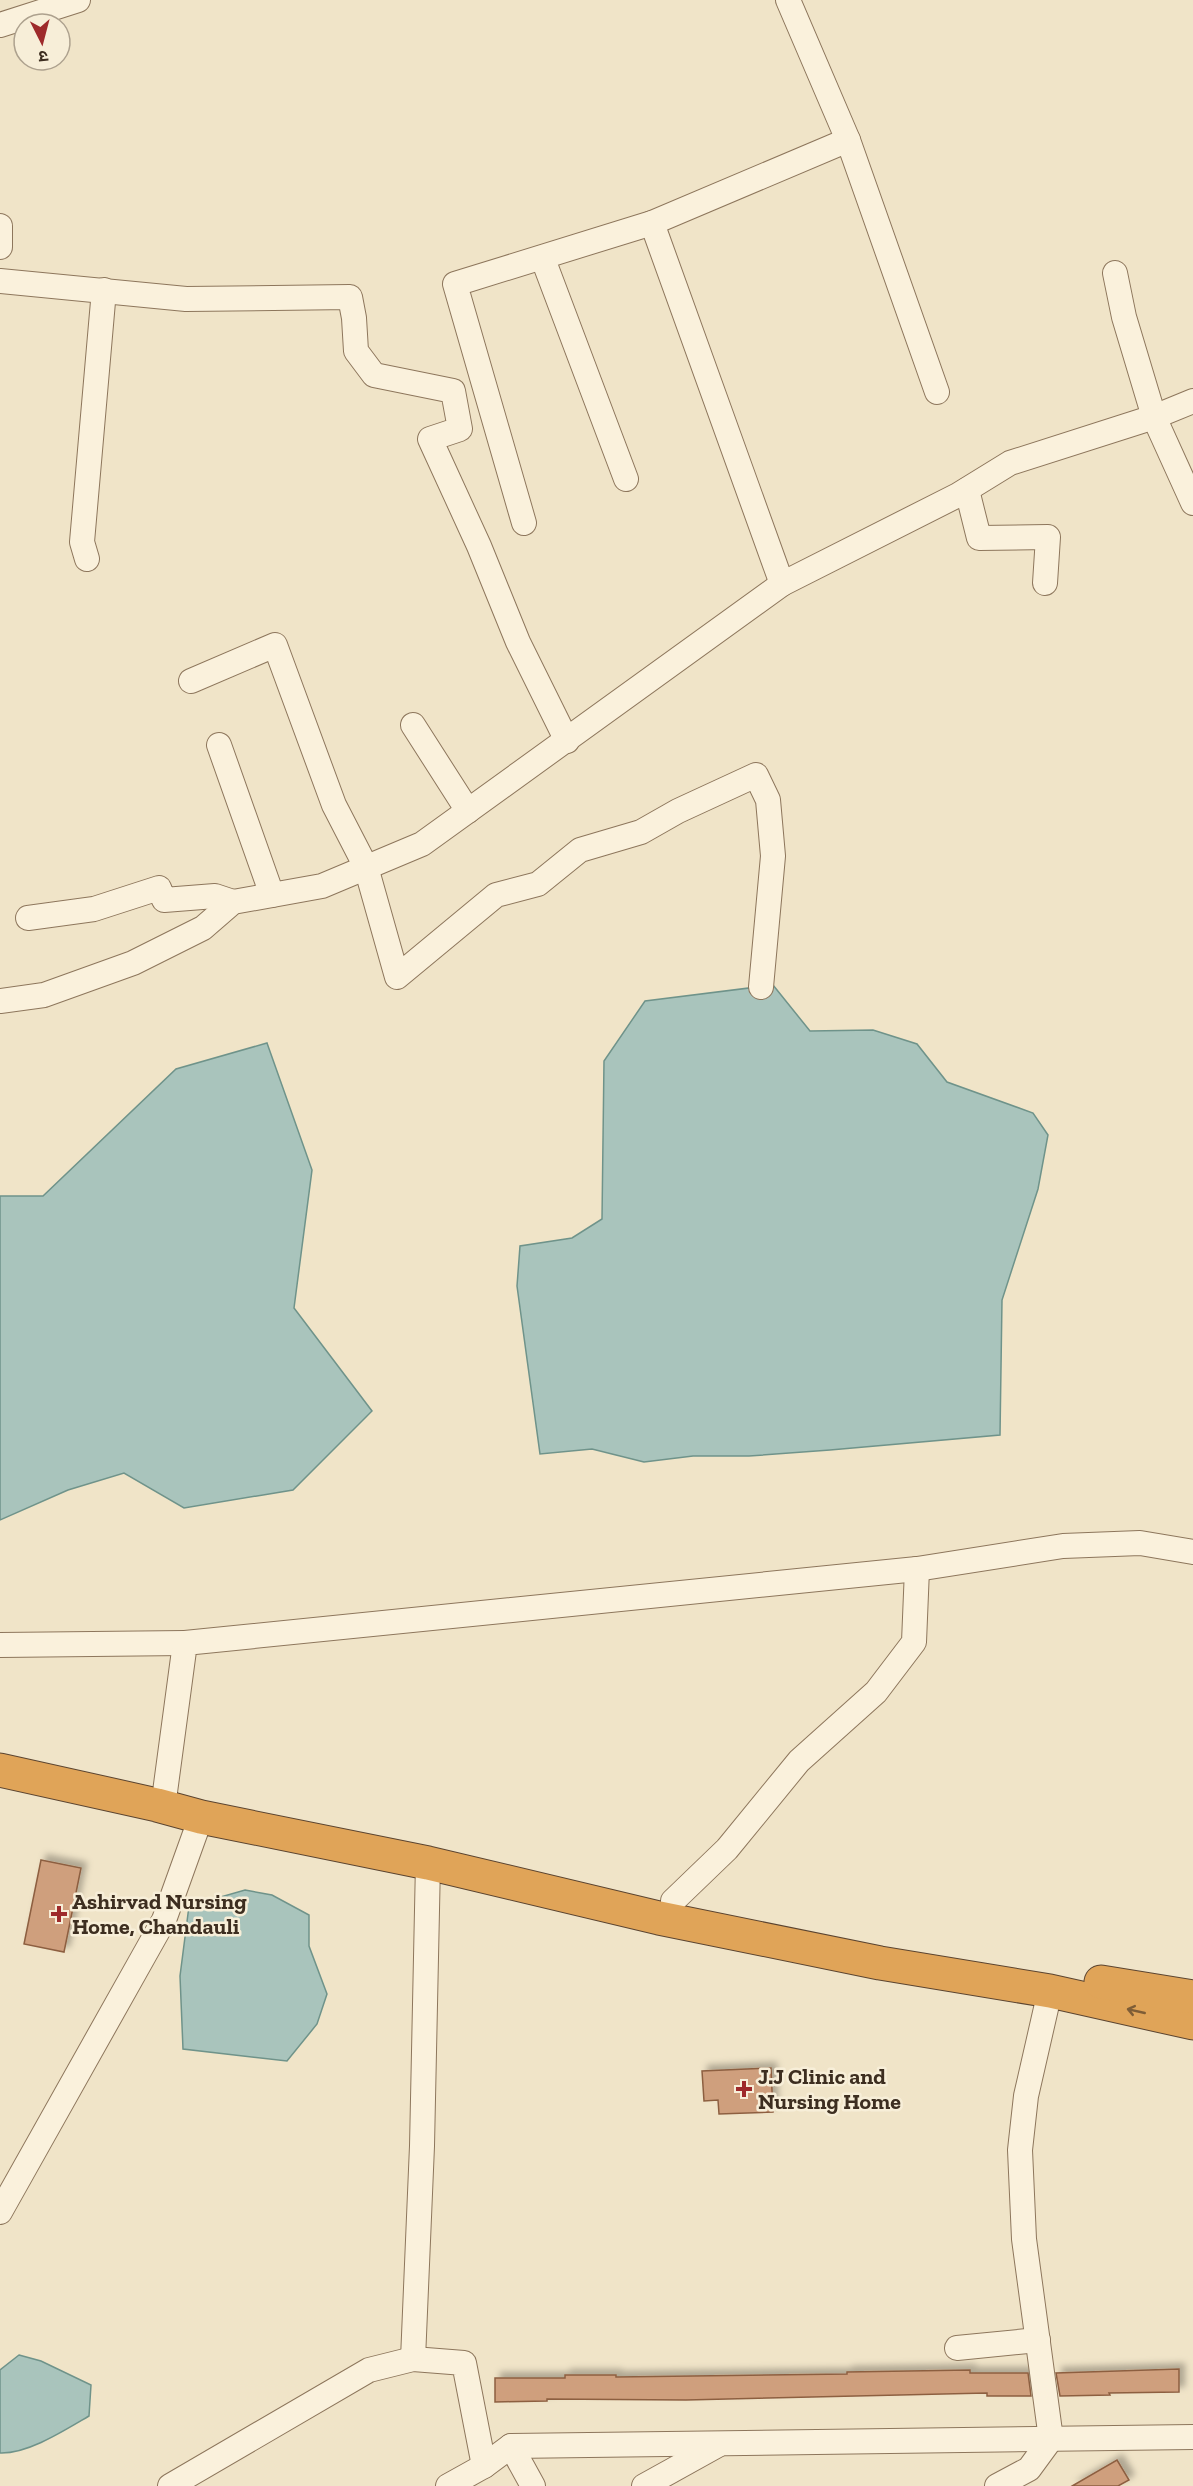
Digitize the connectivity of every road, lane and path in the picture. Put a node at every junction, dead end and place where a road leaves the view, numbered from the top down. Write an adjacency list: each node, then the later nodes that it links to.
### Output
1 (78, 0): 3 (street)
2 (788, 0): 4 (street)
3 (0, 25)
4 (848, 140): 5 (street); 12 (street)
5 (652, 223): 8 (street); 21 (street)
6 (0, 226): 7 (street)
7 (0, 247)
8 (543, 259): 15 (street); 18 (street)
9 (1115, 273): 14 (street)
10 (0, 281): 11 (street)
11 (104, 290): 19 (street); 24 (street)
12 (938, 392)
13 (1193, 401): 14 (street)
14 (1154, 417): 16 (street); 17 (street)
15 (626, 479)
16 (967, 490): 20 (street); 21 (street)
17 (1193, 503)
18 (524, 523)
19 (87, 559)
20 (1045, 583)
21 (782, 584): 24 (street)
22 (191, 681): 27 (street)
23 (413, 725): 26 (street)
24 (567, 741): 26 (street)
25 (219, 745): 28 (street)
26 (468, 811): 27 (street)
27 (366, 867): 28 (street); 31 (street)
28 (272, 895): 29 (street)
29 (233, 902): 30 (street); 32 (street)
30 (28, 918)
31 (761, 987)
32 (0, 1001)
33 (1193, 1552): 34 (street)
34 (917, 1569): 35 (street); 42 (street)
35 (185, 1643): 36 (street); 39 (street)
36 (0, 1645)
37 (0, 1756): 39 (highway)
38 (0, 1770): 39 (highway)
39 (161, 1798): 40 (highway); 42 (highway)
40 (201, 1817): 41 (highway); 46 (street)
41 (428, 1863): 43 (highway); 49 (street)
42 (673, 1901): 44 (highway)
43 (1050, 1991): 45 (highway, one-way to 43); 47 (street)
44 (1193, 1997)
45 (1193, 2024)
46 (0, 2212)
47 (1038, 2340): 48 (street); 51 (street)
48 (957, 2348)
49 (413, 2359): 54 (street); 55 (street)
50 (1193, 2437): 51 (street)
51 (1051, 2439): 52 (street); 59 (street)
52 (720, 2444): 53 (street); 58 (street)
53 (511, 2446): 54 (street); 57 (street)
54 (484, 2466): 56 (street)
55 (170, 2486)
56 (448, 2486)
57 (533, 2486)
58 (644, 2486)
59 (997, 2486)

